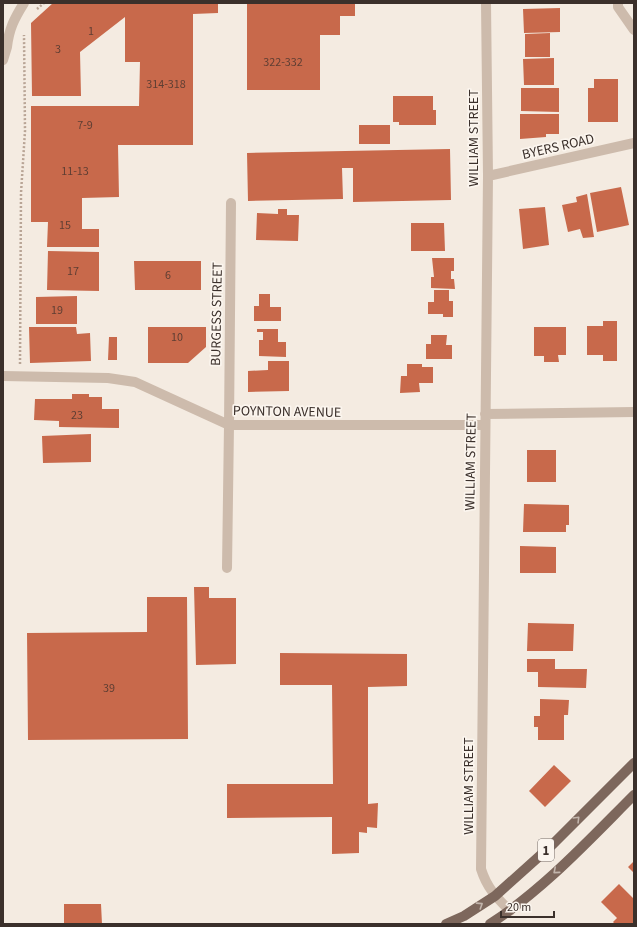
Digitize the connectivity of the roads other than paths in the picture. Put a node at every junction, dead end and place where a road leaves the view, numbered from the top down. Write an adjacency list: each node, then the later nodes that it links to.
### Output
1 (24, 3): 6 (street)
2 (486, 3): 9 (street, WILLIAM STREET)
3 (618, 3): 4 (street)
4 (634, 30)
5 (3, 36): 6 (street)
6 (7, 47): 7 (street)
7 (3, 60)
8 (634, 143): 9 (street, BYERS ROAD)
9 (488, 176): 13 (street, WILLIAM STREET)
10 (231, 203): 14 (street, BURGESS STREET)
11 (3, 376): 14 (street, POYNTON AVENUE)
12 (634, 412): 13 (street)
13 (485, 414): 15 (street, WILLIAM STREET)
14 (229, 425): 15 (street, POYNTON AVENUE); 16 (street, BURGESS STREET)
15 (484, 425): 19 (street, WILLIAM STREET)
16 (227, 568)
17 (634, 763): 19 (main road, 1, one-way to 17)
18 (634, 795): 20 (main road, 1, one-way to 20)
19 (495, 896): 20 (street, WILLIAM STREET); 21 (main road, 1, one-way to 19)
20 (510, 912): 22 (main road, 1)
21 (446, 924)
22 (490, 924)

